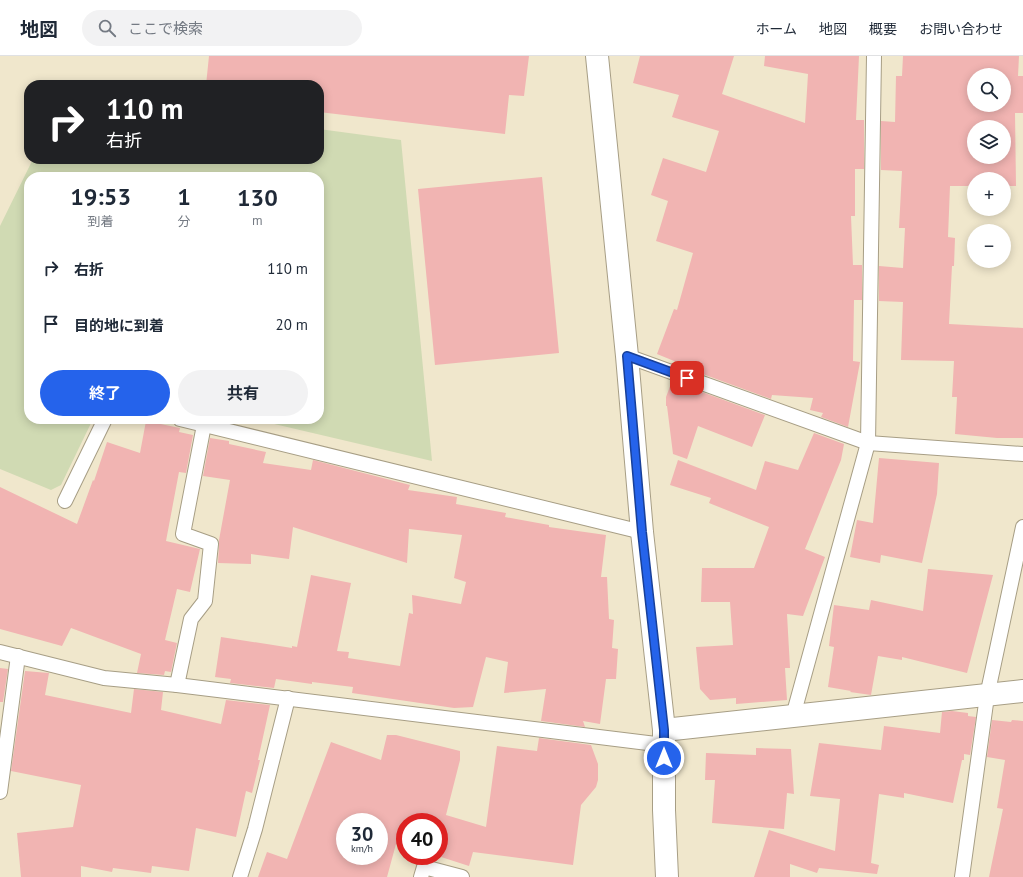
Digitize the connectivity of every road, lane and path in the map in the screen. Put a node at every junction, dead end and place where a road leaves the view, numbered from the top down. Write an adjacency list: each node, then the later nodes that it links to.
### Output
1 (597, 56): 3 (street)
2 (874, 56): 7 (lane)
3 (627, 356): 7 (lane); 11 (street)
4 (103, 424): 9 (lane)
5 (200, 424): 6 (lane)
6 (204, 425): 11 (lane); 14 (lane)
7 (868, 443): 8 (lane); 18 (lane)
8 (1023, 454)
9 (65, 501)
10 (1023, 527): 16 (lane)
11 (642, 532): 19 (street)
12 (0, 652): 13 (lane)
13 (18, 656): 14 (lane); 20 (lane)
14 (177, 685): 17 (lane)
15 (1023, 691): 16 (street)
16 (987, 696): 18 (street); 25 (lane)
17 (288, 698): 19 (lane); 21 (lane)
18 (793, 716): 19 (street)
19 (664, 737): 24 (street)
20 (0, 792)
21 (240, 877)
22 (421, 877): 23 (lane)
23 (462, 877)
24 (667, 877)
25 (962, 877)

